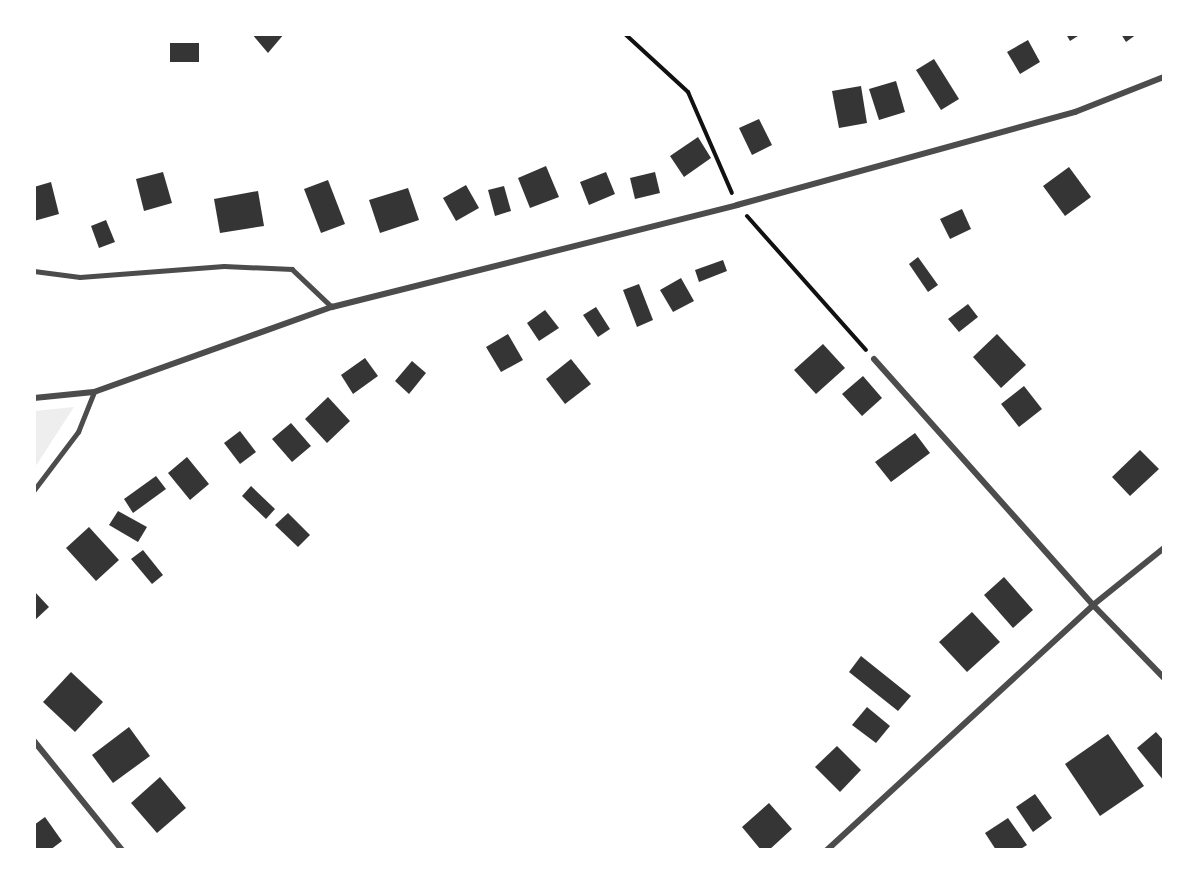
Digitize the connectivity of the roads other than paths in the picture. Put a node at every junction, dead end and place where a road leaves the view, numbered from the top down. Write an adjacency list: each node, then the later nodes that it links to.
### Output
1 (1164, 77): 3 (street)
2 (34, 271): 3 (lane)
3 (332, 307): 5 (street)
4 (874, 359): 9 (street)
5 (94, 392): 6 (street); 7 (lane)
6 (34, 398)
7 (34, 490)
8 (1164, 548): 9 (street)
9 (1093, 605): 10 (street); 13 (street)
10 (1164, 678)
11 (34, 741): 12 (street)
12 (122, 849)
13 (827, 849)

